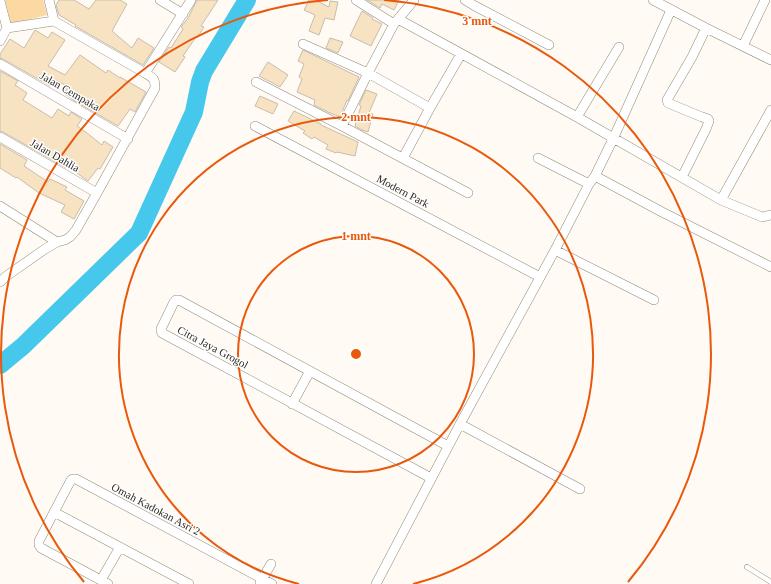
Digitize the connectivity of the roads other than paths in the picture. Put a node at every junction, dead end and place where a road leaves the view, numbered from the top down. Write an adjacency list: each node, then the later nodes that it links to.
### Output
1 (49, 0): 12 (street)
2 (160, 0): 11 (street)
3 (191, 0): 11 (street)
4 (356, 0): 13 (street)
5 (414, 0): 13 (street)
6 (465, 0): 18 (street)
7 (652, 0): 10 (street)
8 (765, 0): 19 (street)
9 (0, 1): 14 (street)
10 (671, 10): 15 (street); 33 (street)
11 (183, 14): 24 (street)
12 (54, 21): 14 (street); 24 (street)
13 (396, 21): 21 (street); 25 (street)
14 (7, 28): 16 (street)
15 (706, 28): 19 (street); 38 (street)
16 (0, 41)
17 (303, 44): 25 (street)
18 (549, 45)
19 (744, 46): 22 (street)
20 (619, 47): 29 (street)
21 (461, 54): 27 (street); 29 (street)
22 (771, 60)
23 (0, 64): 34 (street, Jalan Cempaka)
24 (145, 73): 34 (street)
25 (368, 73): 27 (street); 31 (street)
26 (256, 82): 31 (street)
27 (430, 108): 35 (street)
28 (771, 110): 42 (street)
29 (577, 117): 33 (street)
30 (255, 126): 48 (street, Modern Park)
31 (342, 126): 35 (street)
32 (0, 137): 40 (street, Jalan Dahlia)
33 (614, 138): 37 (street); 38 (street)
34 (128, 139): 40 (street)
35 (403, 158): 41 (street)
36 (538, 158): 39 (street)
37 (595, 176): 39 (street); 47 (street)
38 (682, 177): 42 (street)
39 (589, 184): 46 (street)
40 (98, 193): 45 (street)
41 (468, 193)
42 (721, 200): 44 (street)
43 (0, 206): 45 (street)
44 (771, 215)
45 (57, 242): 49 (street)
46 (555, 250): 48 (street); 50 (street)
47 (771, 267)
48 (540, 277): 53 (street)
49 (2, 278)
50 (654, 300)
51 (310, 371): 52 (street); 52 (street, Citra Jaya Grogol); 54 (street, Citra Jaya Grogol)
52 (292, 404): 55 (street, Citra Jaya Grogol)
53 (460, 424): 54 (street); 56 (street)
54 (448, 446): 55 (street)
55 (431, 478): 66 (street)
56 (580, 489)
57 (54, 512): 58 (street); 61 (street, Omah Kadokan Asri 2); 62 (street, Omah Kadokan Asri 2)
58 (120, 547): 62 (street, Omah Kadokan Asri 2); 64 (street)
59 (271, 564): 61 (street)
60 (747, 567): 63 (lane)
61 (261, 581): 65 (street, Omah Kadokan Asri 2)
62 (105, 582)
63 (771, 582)
64 (189, 584)
65 (272, 584)
66 (376, 584)

